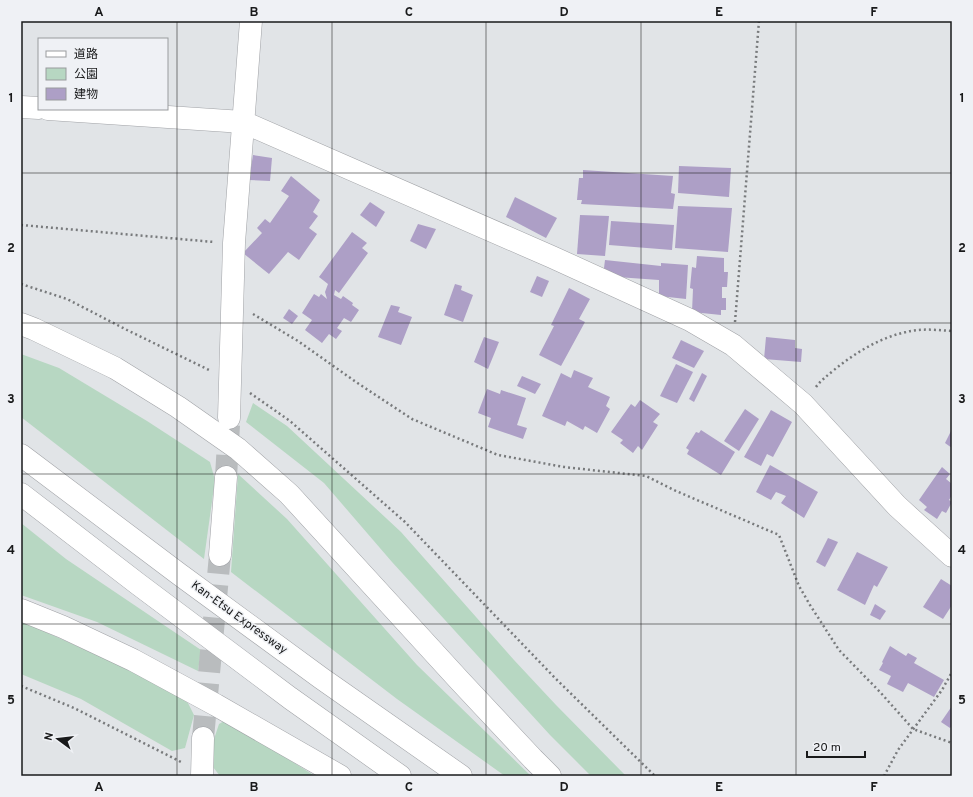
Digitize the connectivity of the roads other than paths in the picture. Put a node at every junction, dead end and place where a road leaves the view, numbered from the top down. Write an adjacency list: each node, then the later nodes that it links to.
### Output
1 (250, 21): 5 (main road)
2 (21, 107): 3 (main road)
3 (38, 108)
4 (63, 110): 5 (main road)
5 (243, 122): 7 (main road); 12 (main road)
6 (21, 324): 19 (main road)
7 (229, 418)
8 (21, 455): 18 (main road, Kan-Etsu Expressway)
9 (226, 477): 11 (main road)
10 (21, 494): 17 (main road)
11 (220, 555)
12 (952, 556)
13 (21, 610): 16 (main road)
14 (202, 738): 15 (main road)
15 (195, 771)
16 (340, 776)
17 (400, 776)
18 (461, 776)
19 (550, 776)

